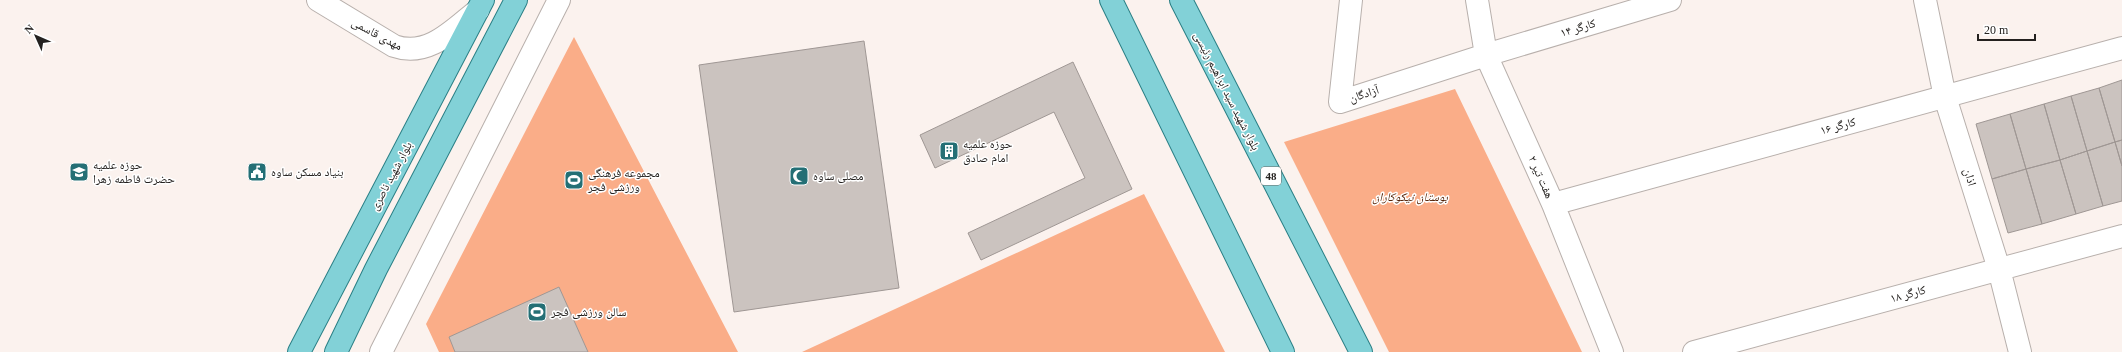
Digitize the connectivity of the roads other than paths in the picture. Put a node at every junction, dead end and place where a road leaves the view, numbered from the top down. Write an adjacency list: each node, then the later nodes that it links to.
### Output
1 (318, 0): 10 (street, مهدی قاسمی)
2 (516, 0): 19 (main road)
3 (559, 0): 20 (street)
4 (1111, 0): 17 (main road)
5 (1181, 0): 21 (main road, بلوار شهید سید ابراهیم رئیسی / 48)
6 (1351, 0): 12 (street, آزادگان)
7 (1477, 0): 12 (street, هفت تیر ۲)
8 (1670, 0): 12 (street, کارگر ۱۴)
9 (1925, 0): 13 (street, اذان)
10 (480, 5): 18 (main road, بلوار شهید ناصری)
11 (2122, 48): 13 (street, کارگر ۱۶)
12 (1486, 56): 14 (street, هفت تیر ۲)
13 (1945, 97): 14 (street, کارگر ۱۶); 16 (street, اذان)
14 (1554, 204): 22 (street, هفت تیر ۲)
15 (2122, 236): 16 (street, کارگر ۱۸)
16 (1999, 269): 23 (street, کارگر ۱۸); 24 (street, اذان)
17 (1280, 349)
18 (299, 352)
19 (336, 352)
20 (381, 352)
21 (1361, 352)
22 (1612, 352)
23 (1694, 352)
24 (2020, 352)

